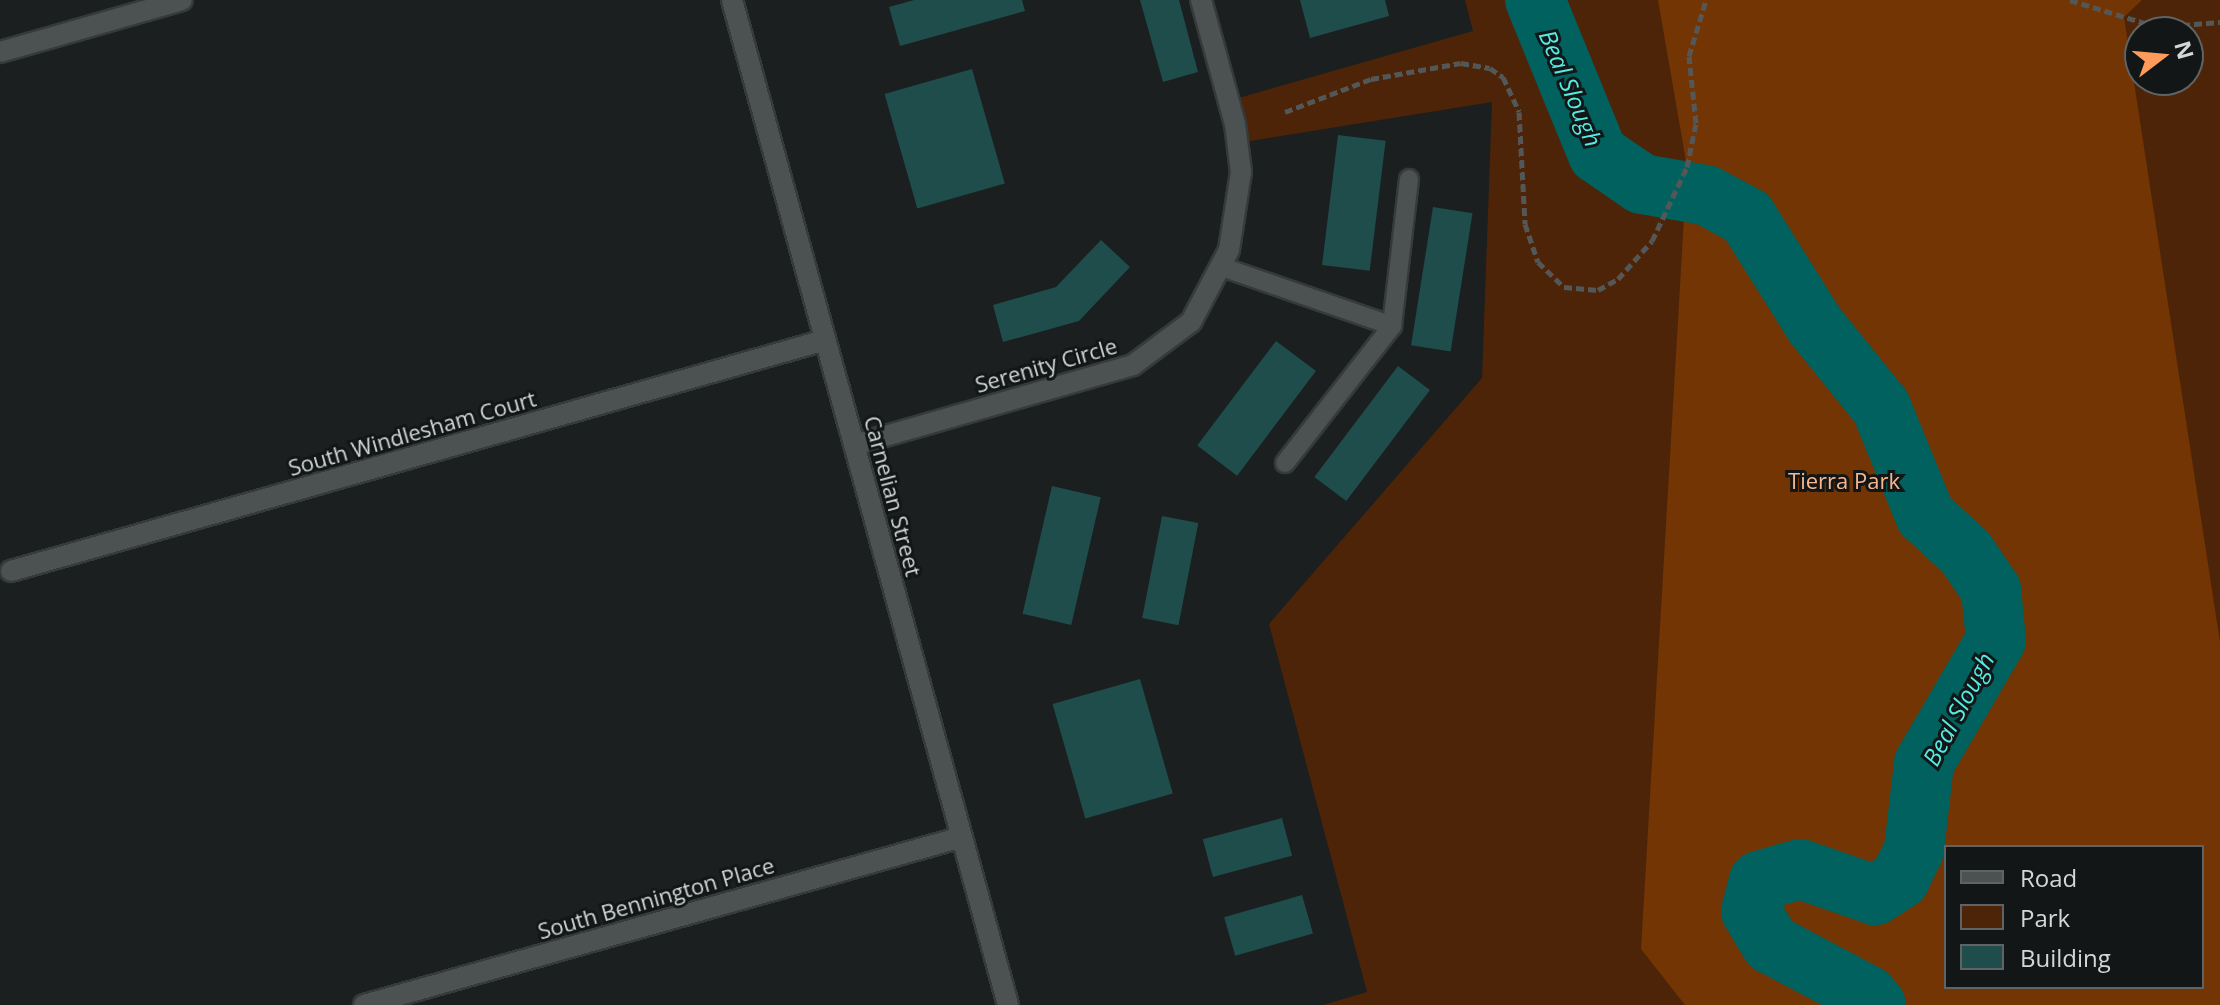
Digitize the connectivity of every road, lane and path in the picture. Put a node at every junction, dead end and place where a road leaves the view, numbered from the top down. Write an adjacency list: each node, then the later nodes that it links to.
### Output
1 (182, 0): 7 (street)
2 (732, 0): 12 (street, Carnelian Street)
3 (1201, 0): 10 (street, Serenity Circle)
4 (1706, 0): 8 (path)
5 (2070, 0): 6 (path)
6 (2220, 22)
7 (0, 52)
8 (1285, 112)
9 (1409, 179): 11 (lane)
10 (1222, 267): 11 (lane); 13 (street, Serenity Circle)
11 (1392, 326): 14 (lane)
12 (825, 340): 13 (street, Carnelian Street); 15 (street, South Windlesham Court)
13 (854, 445): 16 (street, Carnelian Street)
14 (1285, 463)
15 (11, 571)
16 (962, 837): 17 (street, South Bennington Place); 18 (street, Carnelian Street)
17 (364, 1005)
18 (1008, 1005)

